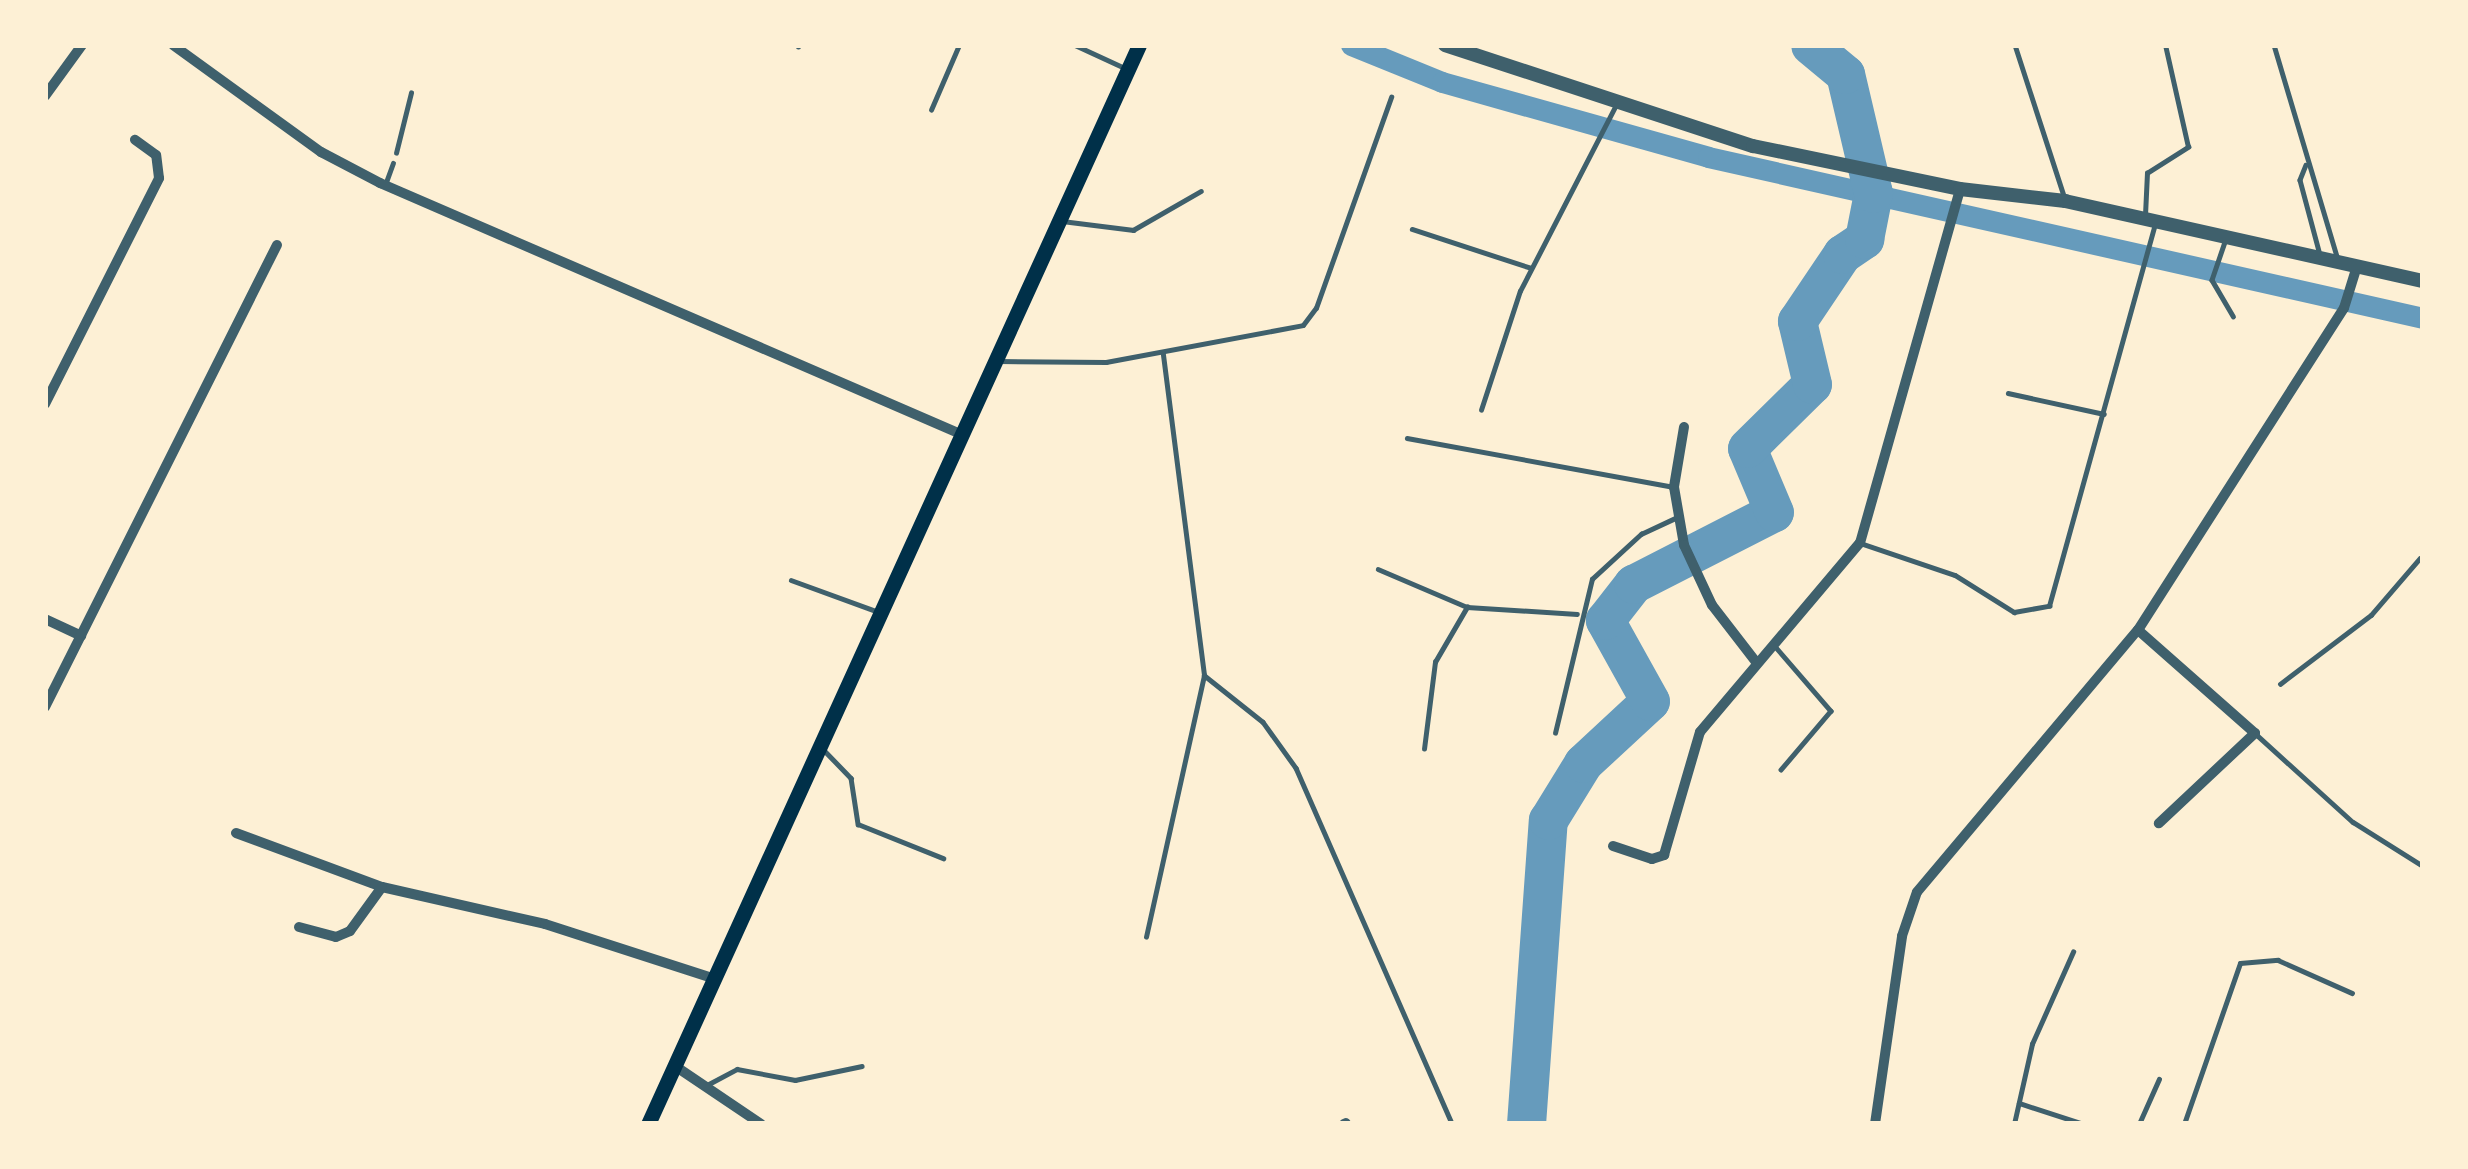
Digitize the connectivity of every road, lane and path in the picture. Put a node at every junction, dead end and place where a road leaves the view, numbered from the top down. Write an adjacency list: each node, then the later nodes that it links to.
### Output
1 (82, 45): 14 (street)
2 (173, 45): 11 (street)
3 (196, 45): 11 (street)
4 (959, 45): 17 (lane)
5 (1075, 45): 12 (lane)
6 (1138, 45): 12 (main road)
7 (1445, 45): 16 (street)
8 (2015, 45): 25 (lane)
9 (2165, 45): 26 (lane)
10 (2275, 45): 21 (lane)
11 (188, 56): 22 (street)
12 (1127, 69): 27 (main road)
13 (411, 93): 19 (lane)
14 (45, 96)
15 (1390, 97): 37 (lane)
16 (1618, 102): 23 (street); 34 (lane)
17 (931, 110)
18 (135, 140): 40 (street)
19 (396, 153)
20 (393, 163): 22 (lane)
21 (2306, 165): 31 (lane); 32 (lane)
22 (385, 185): 44 (street)
23 (1960, 189): 25 (street); 48 (street)
24 (1201, 191): 27 (lane)
25 (2065, 201): 26 (street)
26 (2150, 219): 29 (street); 42 (lane)
27 (1062, 221): 38 (main road)
28 (1412, 229): 34 (lane)
29 (2227, 236): 31 (street); 36 (lane)
30 (277, 245): 57 (street)
31 (2320, 258): 32 (street)
32 (2339, 262): 33 (street)
33 (2357, 266): 35 (street); 56 (street)
34 (1532, 268): 41 (lane)
35 (2423, 281)
36 (2233, 316)
37 (1163, 355): 38 (lane); 60 (lane)
38 (999, 361): 44 (main road)
39 (2008, 393): 42 (lane)
40 (45, 404)
41 (1481, 410)
42 (2104, 414): 48 (lane)
43 (1684, 427): 46 (street)
44 (964, 436): 54 (main road)
45 (1407, 438): 46 (lane)
46 (1674, 487): 47 (street)
47 (1677, 517): 53 (lane); 59 (street)
48 (1860, 543): 58 (street)
49 (2420, 559): 61 (lane)
50 (1378, 569): 52 (lane)
51 (791, 580): 54 (lane)
52 (1467, 608): 53 (lane); 66 (lane)
53 (1577, 614): 63 (lane)
54 (884, 615): 65 (main road)
55 (45, 619): 57 (street)
56 (2138, 630): 64 (street); 87 (street)
57 (81, 637): 62 (street)
58 (1774, 644): 59 (street); 67 (lane)
59 (1756, 662): 70 (street)
60 (1204, 675): 75 (lane); 86 (lane)
61 (2280, 684)
62 (45, 707)
63 (1556, 733)
64 (2255, 733): 68 (street); 72 (lane)
65 (822, 748): 71 (lane); 77 (main road)
66 (1424, 749)
67 (1781, 770)
68 (2159, 823)
69 (236, 833): 73 (street)
70 (1613, 846)
71 (943, 858)
72 (2423, 866)
73 (382, 887): 74 (street); 77 (street)
74 (299, 927)
75 (1146, 937)
76 (2073, 952): 83 (lane)
77 (715, 979): 79 (main road)
78 (2352, 993): 91 (lane)
79 (675, 1066): 82 (street); 84 (main road)
80 (862, 1066): 82 (lane)
81 (2158, 1079): 90 (lane)
82 (704, 1086): 85 (street)
83 (2019, 1103): 88 (lane); 89 (lane)
84 (648, 1124)
85 (761, 1124)
86 (1452, 1124)
87 (1874, 1124)
88 (2014, 1124)
89 (2084, 1124)
90 (2139, 1124)
91 (2184, 1124)

